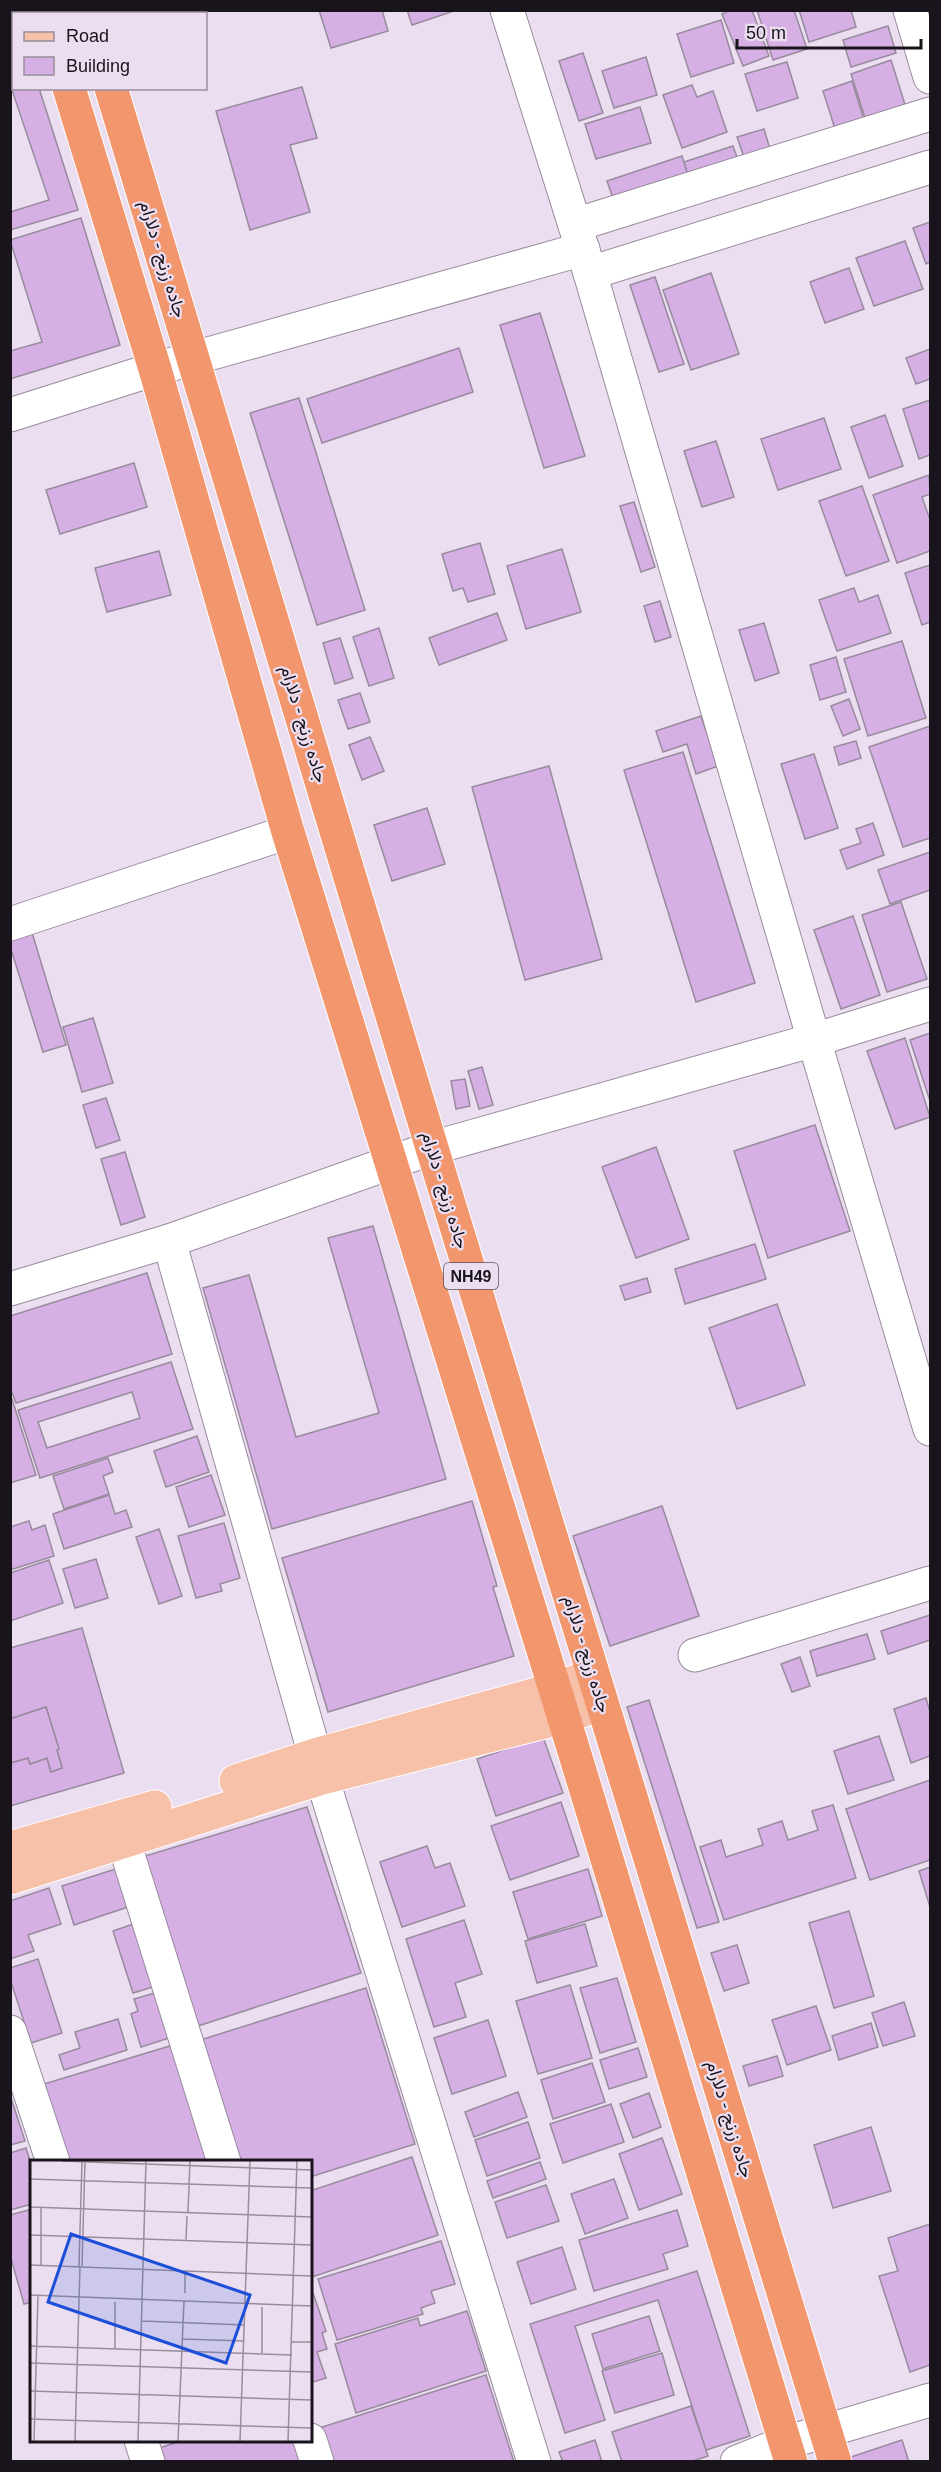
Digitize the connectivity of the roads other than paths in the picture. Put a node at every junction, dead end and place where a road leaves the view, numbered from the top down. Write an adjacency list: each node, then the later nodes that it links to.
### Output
1 (507, 10): 8 (street)
2 (910, 10): 3 (street)
3 (930, 76)
4 (70, 90): 10 (highway, NH49)
5 (112, 90): 9 (highway, جاده زرنج - دلارام / NH49)
6 (930, 114): 8 (street)
7 (930, 167): 8 (street)
8 (583, 249): 9 (street); 15 (street)
9 (193, 358): 10 (street); 16 (highway, جاده زرنج - دلارام / NH49)
10 (155, 369): 11 (street); 12 (highway, NH49)
11 (10, 415)
12 (288, 832): 13 (street); 17 (highway, NH49)
13 (10, 924)
14 (930, 1004): 15 (street)
15 (814, 1040): 16 (street); 20 (street)
16 (432, 1148): 17 (street); 23 (highway, جاده زرنج - دلارام / NH49)
17 (391, 1162): 18 (street); 24 (highway, NH49)
18 (169, 1240): 19 (street); 25 (street)
19 (10, 1289)
20 (930, 1429)
21 (930, 1583): 22 (street)
22 (695, 1655)
23 (598, 1689): 24 (main road); 35 (highway, جاده زرنج - دلارام / NH49)
24 (560, 1703): 25 (main road); 36 (highway, NH49)
25 (319, 1766): 26 (main road); 39 (street)
26 (120, 1831): 27 (main road); 28 (main road); 31 (street)
27 (10, 1848)
28 (10, 1878)
29 (10, 2031): 30 (street)
30 (52, 2160)
31 (223, 2160)
32 (930, 2400): 35 (street)
33 (142, 2442): 37 (street)
34 (311, 2442): 38 (street)
35 (830, 2446): 36 (street)
36 (788, 2452): 40 (street)
37 (148, 2462)
38 (317, 2462)
39 (534, 2462)
40 (737, 2462)

